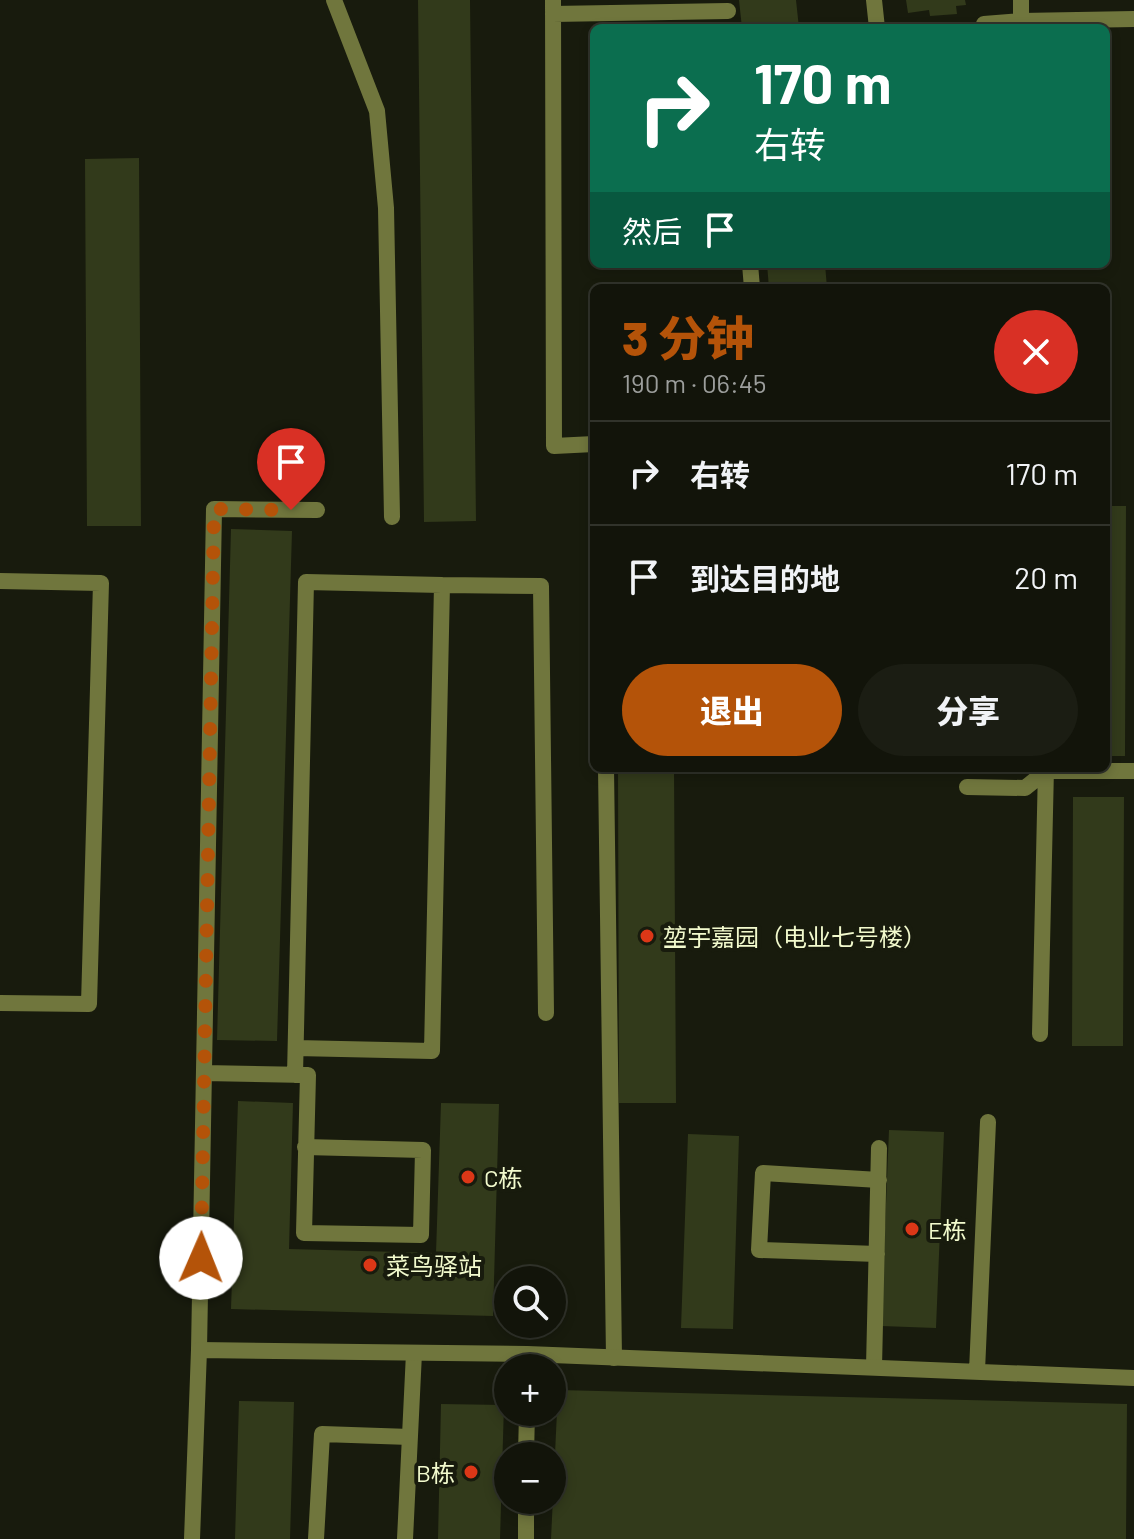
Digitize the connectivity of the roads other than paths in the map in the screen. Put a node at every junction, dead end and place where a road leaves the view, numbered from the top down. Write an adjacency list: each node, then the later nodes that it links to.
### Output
1 (334, 0): 12 (street)
2 (874, 0): 8 (street)
3 (1021, 0): 7 (street)
4 (553, 7): 5 (street); 10 (street)
5 (728, 13)
6 (1134, 19): 7 (street)
7 (1021, 21): 9 (street)
8 (877, 24)
9 (984, 24)
10 (590, 444)
11 (317, 510): 25 (street)
12 (392, 517)
13 (0, 581): 21 (street)
14 (442, 585): 22 (street); 24 (street); 24 (street)
15 (1110, 770): 16 (street)
16 (1134, 771)
17 (606, 772): 34 (street)
18 (1043, 772): 20 (street)
19 (1046, 772): 23 (street)
20 (967, 787)
21 (0, 1003)
22 (546, 1013)
23 (1040, 1034)
24 (296, 1048): 26 (street)
25 (204, 1073): 26 (street); 32 (street)
26 (295, 1075): 28 (street)
27 (988, 1122): 38 (street)
28 (305, 1147): 28 (street)
29 (879, 1148): 30 (street)
30 (879, 1180): 31 (street); 31 (street)
31 (877, 1254): 37 (street)
32 (199, 1350): 33 (street); 42 (street)
33 (414, 1353): 35 (street); 40 (street)
34 (614, 1358): 36 (street); 37 (street)
35 (494, 1359)
36 (566, 1360)
37 (874, 1367): 38 (street)
38 (977, 1371): 39 (street)
39 (1134, 1378)
40 (410, 1437): 43 (street); 44 (street)
41 (526, 1514): 45 (street)
42 (192, 1539)
43 (316, 1539)
44 (405, 1539)
45 (526, 1539)

